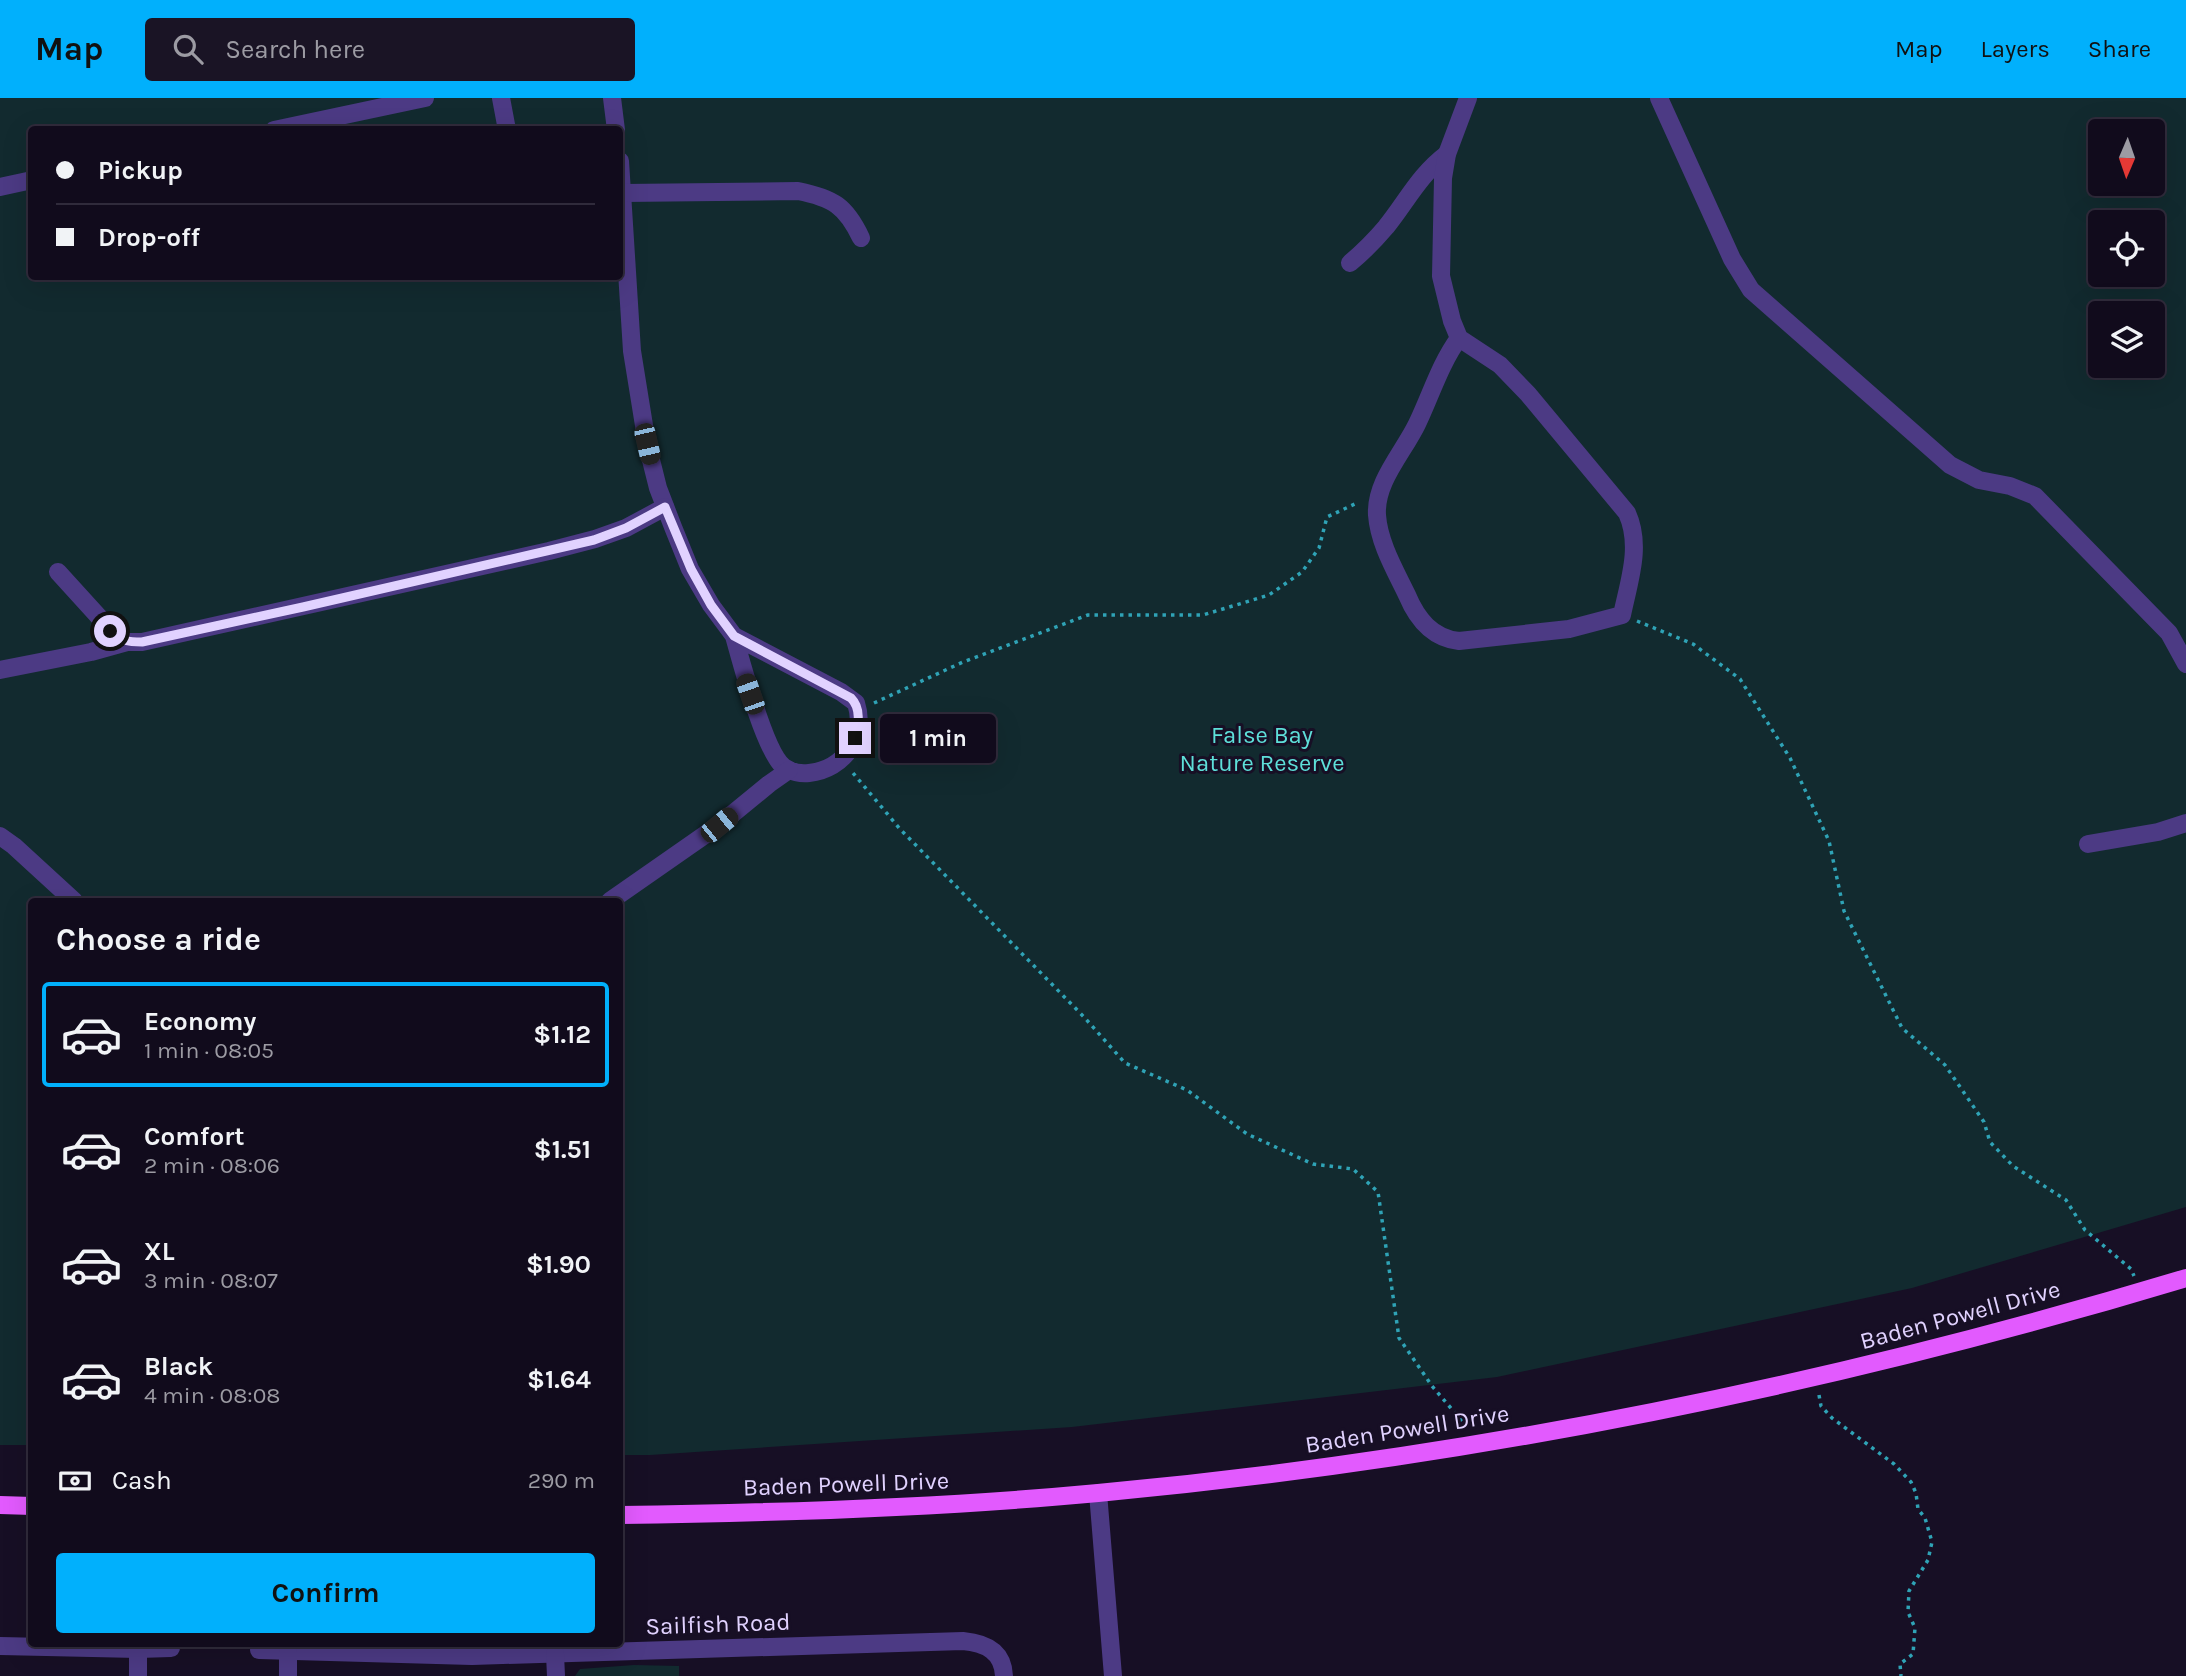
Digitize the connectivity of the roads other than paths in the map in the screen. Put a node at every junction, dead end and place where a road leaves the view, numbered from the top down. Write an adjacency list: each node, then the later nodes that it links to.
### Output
1 (425, 98): 6 (street)
2 (501, 98): 7 (street)
3 (611, 98): 8 (street)
4 (1468, 98): 9 (street)
5 (1659, 98): 20 (street)
6 (293, 126)
7 (506, 126)
8 (615, 126)
9 (1447, 154): 14 (street); 15 (street)
10 (28, 181): 11 (street)
11 (0, 187)
12 (623, 193): 13 (street); 16 (street)
13 (861, 238)
14 (1350, 263)
15 (1459, 338): 15 (street)
16 (665, 507): 18 (street); 19 (street)
17 (58, 572): 19 (street)
18 (734, 636): 22 (street); 22 (street)
19 (127, 642): 21 (street)
20 (2186, 664)
21 (0, 670)
22 (789, 770): 27 (street)
23 (2186, 823): 25 (street)
24 (0, 836): 26 (street)
25 (2088, 844)
26 (71, 898)
27 (614, 898)
28 (2186, 1278): 29 (main road, Baden Powell Drive)
29 (1098, 1493): 32 (main road, Baden Powell Drive); 45 (street)
30 (0, 1505): 31 (main road)
31 (28, 1506)
32 (623, 1515)
33 (0, 1646): 34 (street)
34 (28, 1647)
35 (46, 1647): 37 (street)
36 (171, 1648): 37 (street)
37 (138, 1649): 41 (street)
38 (259, 1650): 39 (street, Sailfish Road)
39 (288, 1652): 40 (street, Sailfish Road); 42 (street)
40 (555, 1654): 43 (street); 44 (street, Sailfish Road)
41 (138, 1676)
42 (288, 1676)
43 (556, 1676)
44 (1004, 1676)
45 (1113, 1676)

